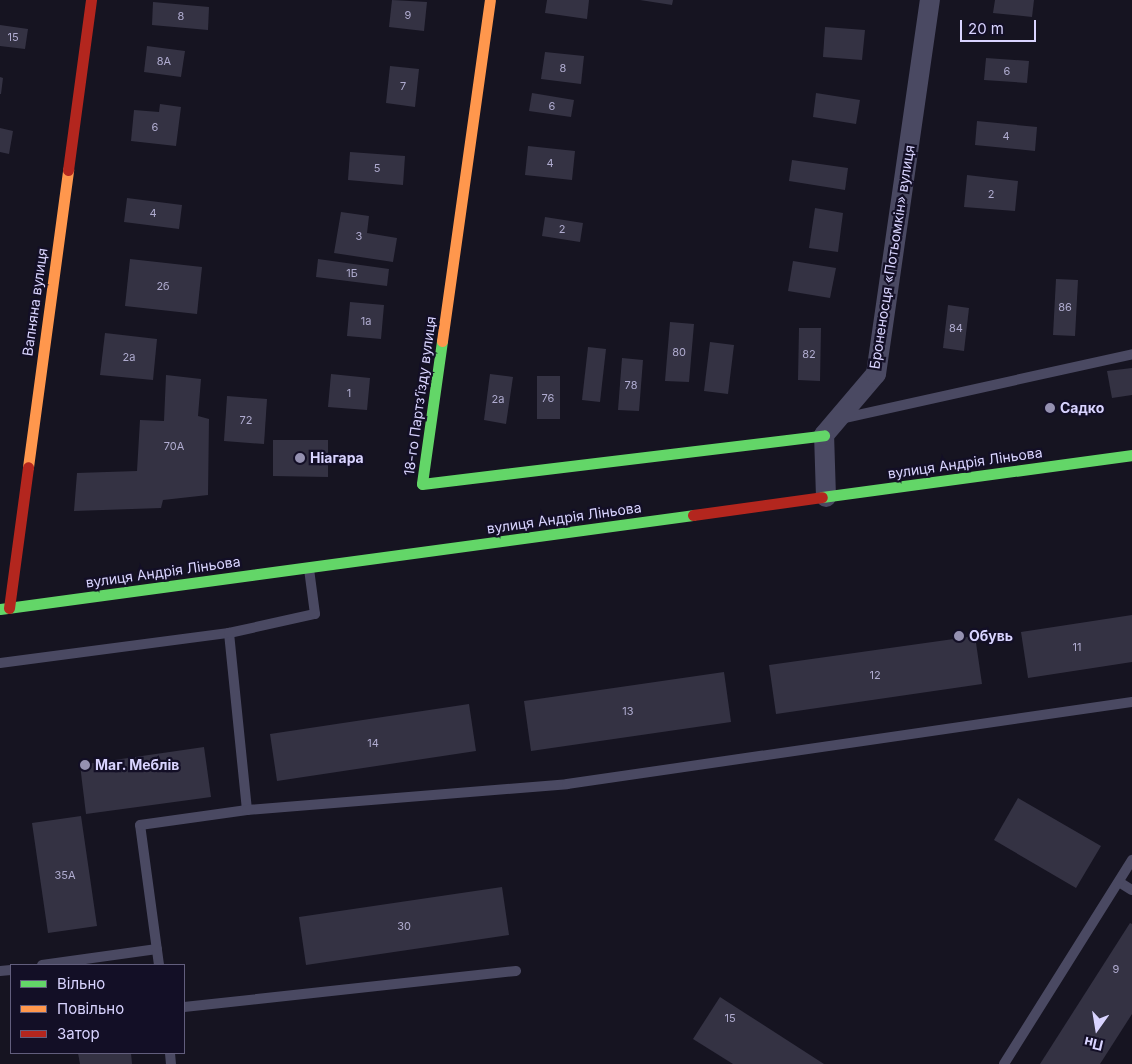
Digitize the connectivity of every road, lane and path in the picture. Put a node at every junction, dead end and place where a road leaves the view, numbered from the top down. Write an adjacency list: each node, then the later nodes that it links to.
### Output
1 (91, 0): 10 (street, Вапняна вулиця)
2 (490, 0): 6 (street, 18-го Партз’їзду вулиця)
3 (930, 0): 5 (street, Броненосця «Потьомкін» вулиця)
4 (1132, 354): 5 (lane)
5 (838, 419): 6 (street, Броненосця «Потьомкін» вулиця)
6 (824, 436): 8 (street)
7 (1132, 455): 8 (street, вулиця Андрія Ліньова)
8 (826, 497): 9 (street, вулиця Андрія Ліньова)
9 (309, 568): 10 (street, вулиця Андрія Ліньова); 11 (lane)
10 (5, 608)
11 (229, 633): 12 (lane); 14 (lane)
12 (0, 663)
13 (1132, 702): 14 (lane)
14 (247, 810): 18 (lane)
15 (1132, 860): 16 (lane)
16 (1119, 882): 17 (lane); 23 (lane)
17 (1132, 890)
18 (157, 949): 19 (lane); 20 (lane)
19 (49, 964)
20 (159, 964)
21 (516, 972): 22 (lane)
22 (185, 1007)
23 (1004, 1064)

